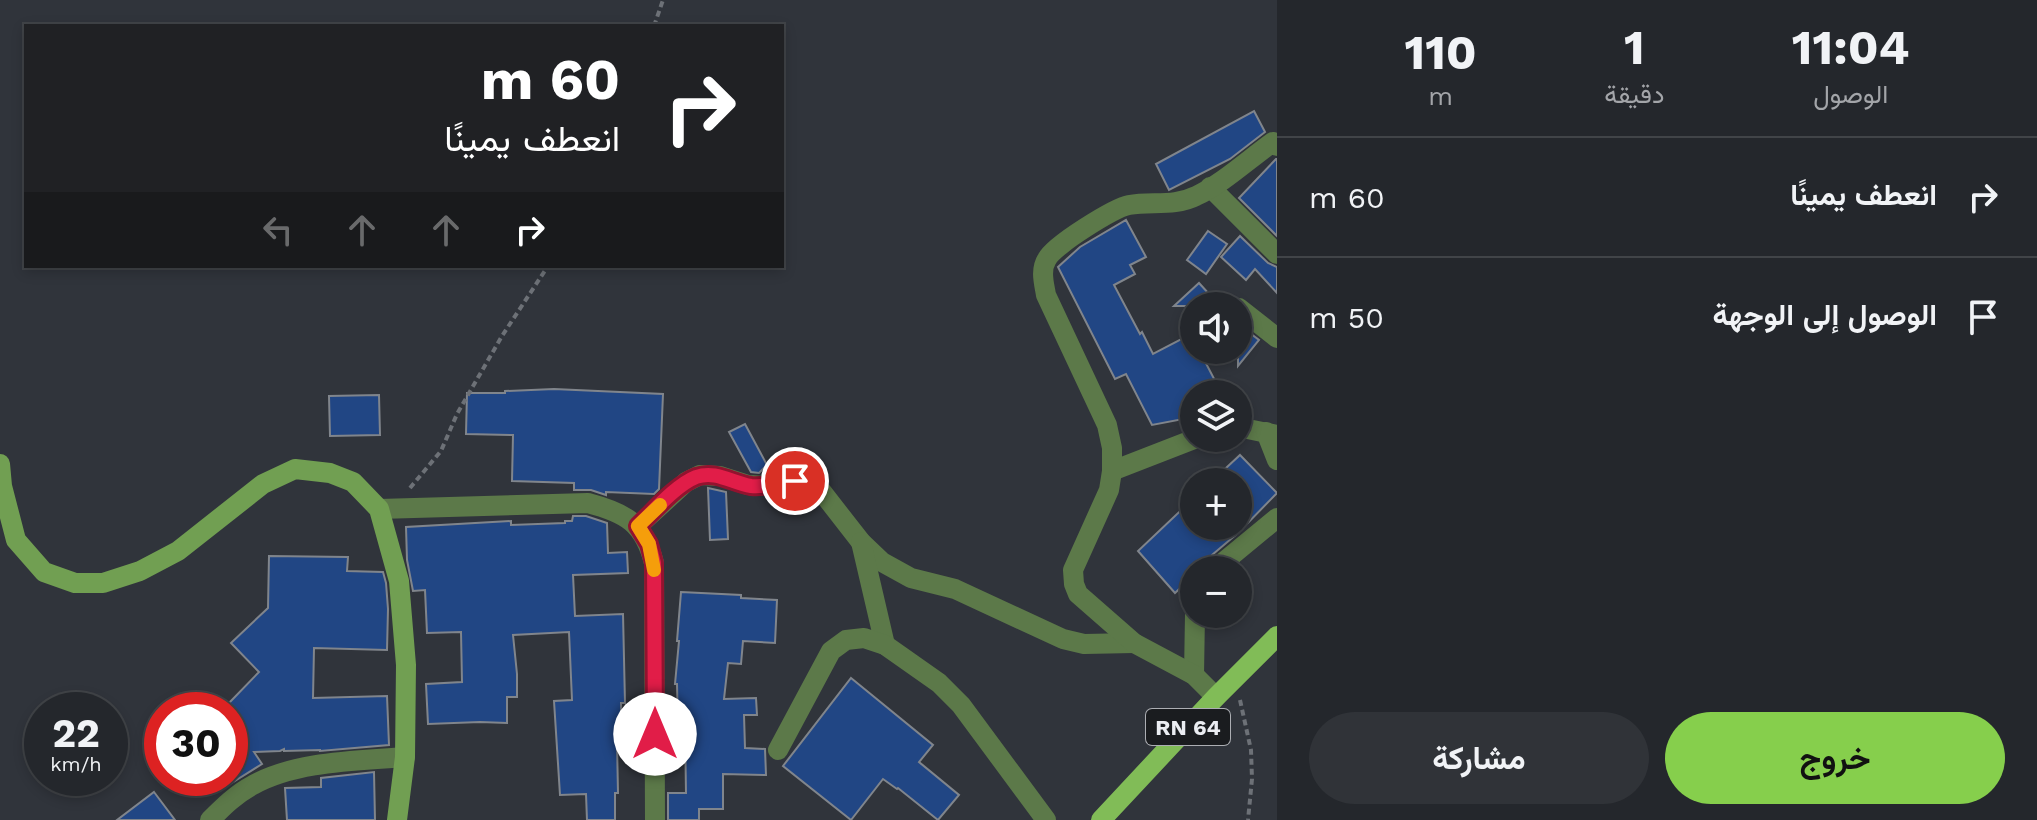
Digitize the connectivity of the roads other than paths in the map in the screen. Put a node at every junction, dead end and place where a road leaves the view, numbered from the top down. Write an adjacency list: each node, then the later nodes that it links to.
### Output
1 (1276, 140): 2 (street)
2 (1210, 187): 3 (street); 11 (street)
3 (1277, 254)
4 (1252, 318): 5 (street)
5 (1277, 338)
6 (1252, 429): 7 (street)
7 (1272, 433): 9 (street)
8 (1180, 445): 11 (street)
9 (1277, 460)
10 (0, 464): 12 (street)
11 (1112, 471): 19 (street)
12 (386, 509): 14 (street); 24 (street)
13 (1277, 518): 16 (street)
14 (638, 526): 15 (street); 27 (street)
15 (861, 542): 19 (street); 20 (street)
16 (1231, 556)
17 (1195, 628): 21 (street)
18 (1277, 636): 22 (main road, RN 64)
19 (1134, 643): 21 (street)
20 (885, 645): 23 (street); 28 (street)
21 (1194, 675): 22 (street)
22 (1216, 697): 29 (main road, RN 64)
23 (778, 750)
24 (405, 757): 25 (street); 26 (street)
25 (210, 820)
26 (397, 820)
27 (655, 820)
28 (1046, 820)
29 (1101, 820)

